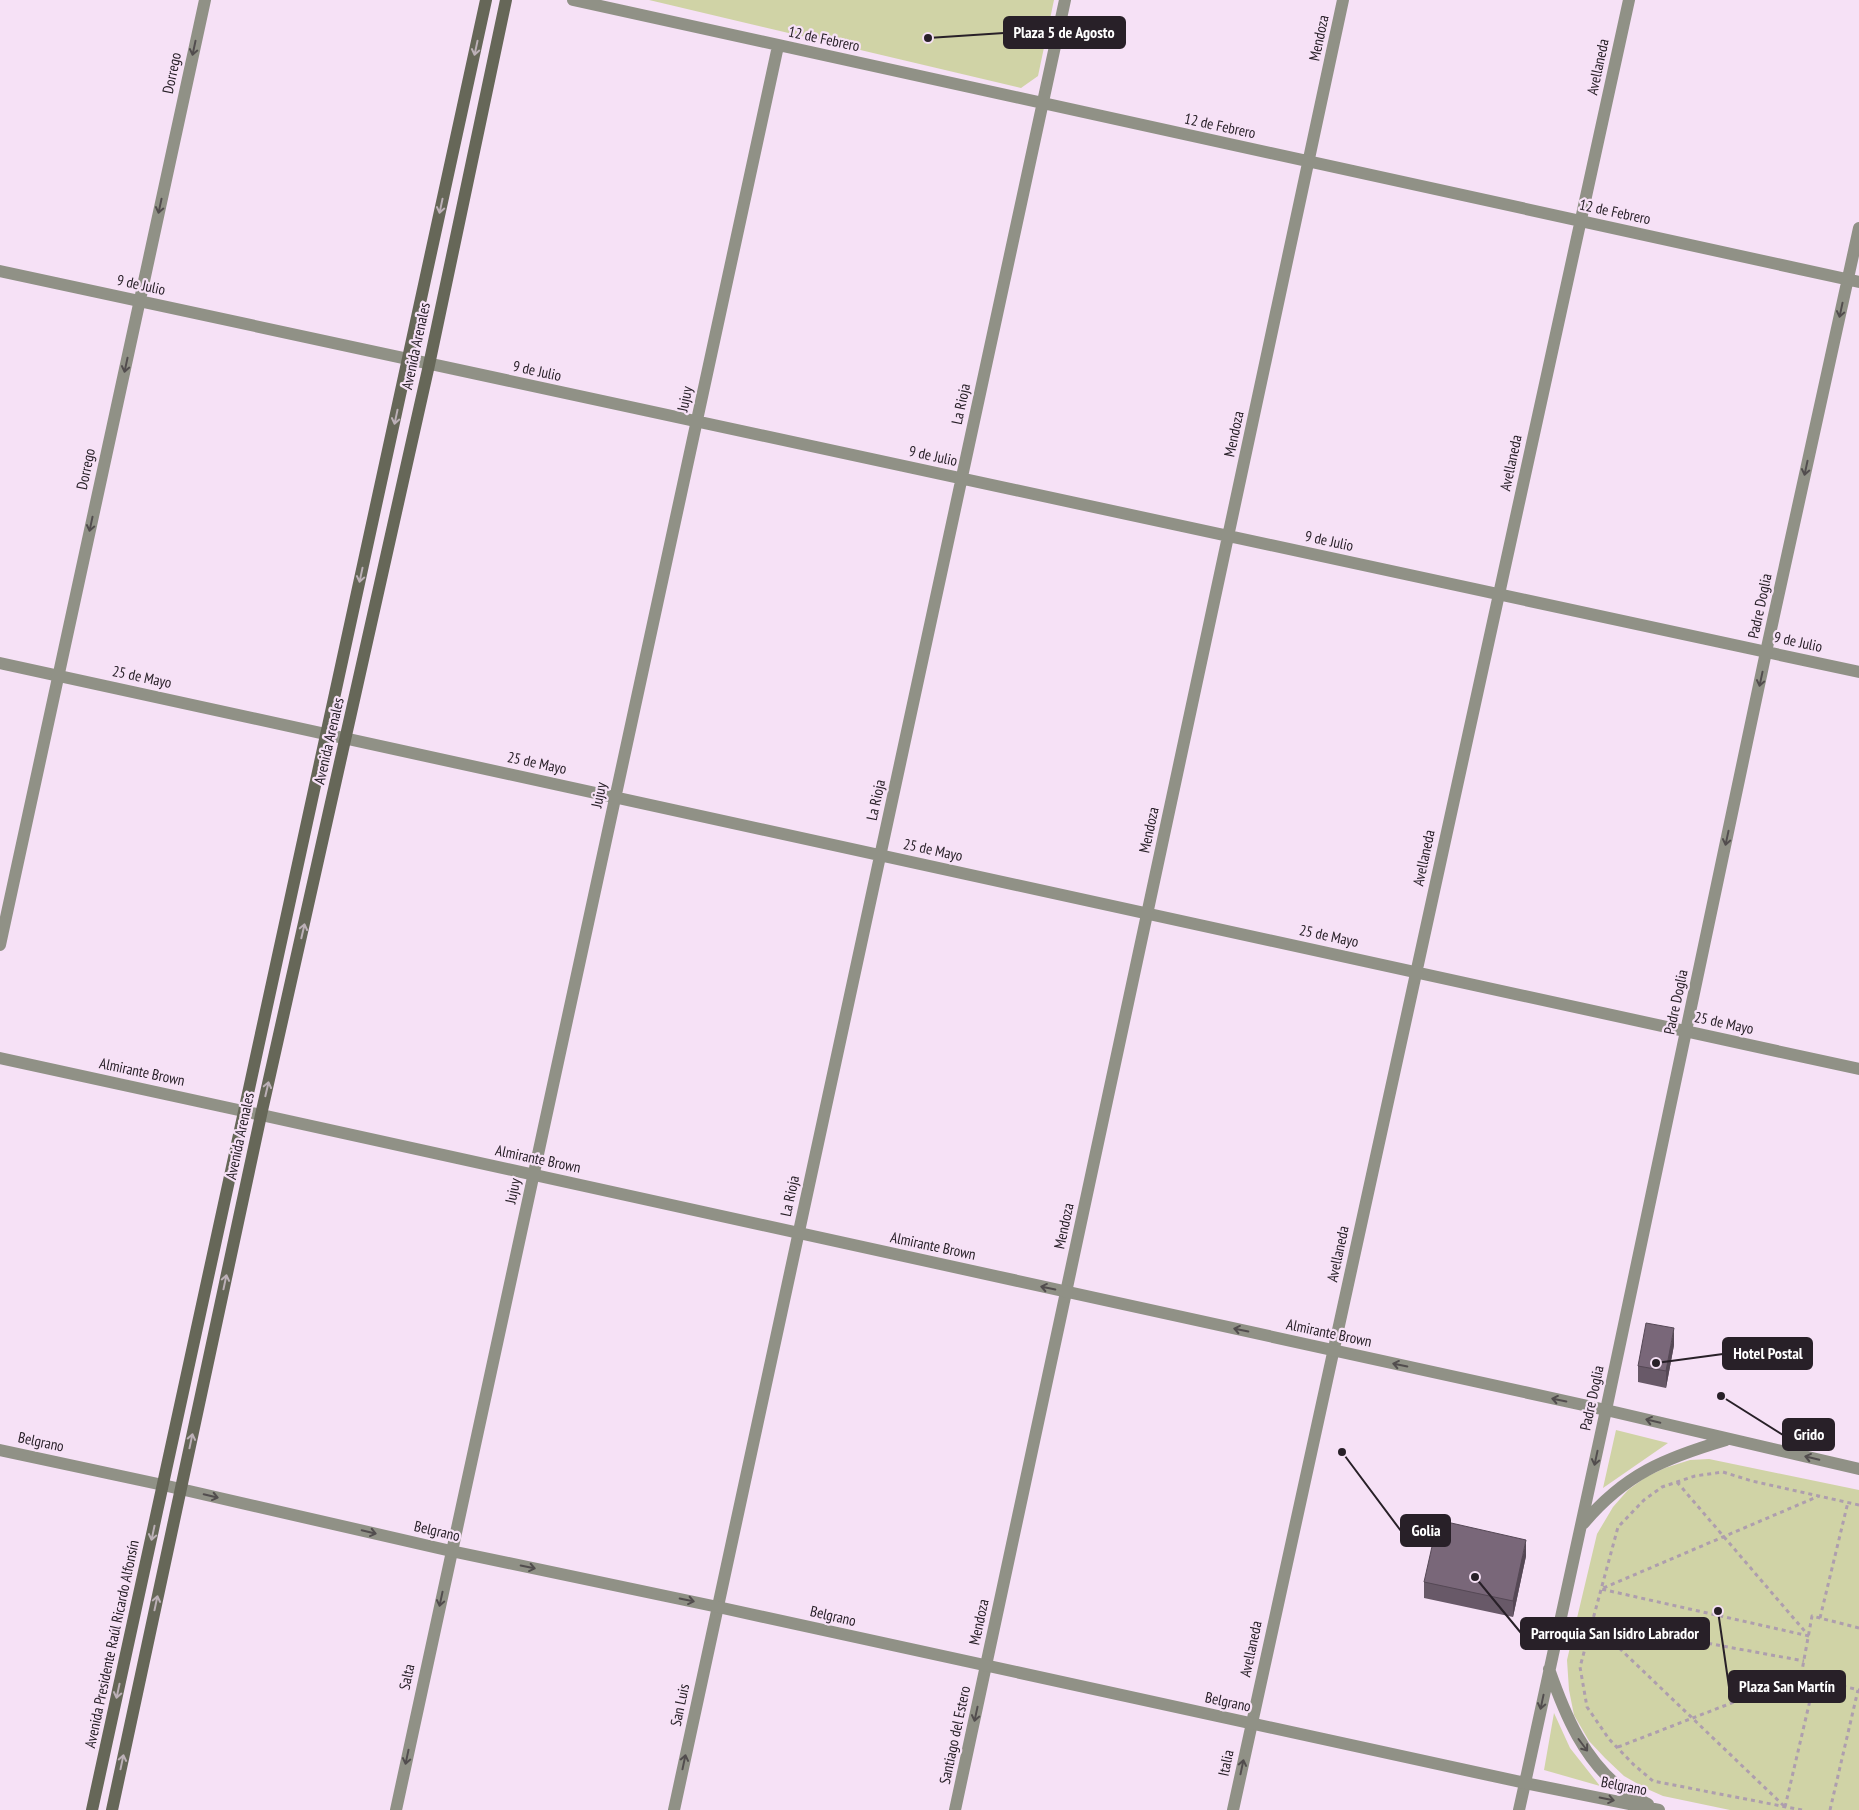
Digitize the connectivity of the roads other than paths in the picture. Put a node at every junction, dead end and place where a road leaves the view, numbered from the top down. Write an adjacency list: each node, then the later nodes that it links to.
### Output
1 (205, 0): 15 (street, Dorrego, one-way to 15)
2 (486, 0): 16 (main road, Avenida Arenales, one-way to 16)
3 (506, 0): 17 (main road, Avenida Arenales)
4 (574, 0): 8 (street, 12 de Febrero)
5 (1065, 0): 9 (street, La Rioja)
6 (1343, 0): 10 (street, Mendoza)
7 (1629, 0): 11 (street, Avellaneda)
8 (778, 46): 9 (street, 12 de Febrero); 18 (street, Jujuy)
9 (1043, 104): 10 (street, 12 de Febrero); 19 (street, La Rioja)
10 (1309, 162): 11 (street, 12 de Febrero); 20 (street, Mendoza)
11 (1581, 221): 14 (street, 12 de Febrero); 21 (street, Avellaneda)
12 (1859, 228): 14 (street, Padre Doglia)
13 (0, 271): 15 (street, 9 de Julio)
14 (1853, 281): 22 (street, Padre Doglia, one-way to 22)
15 (139, 301): 16 (street, 9 de Julio); 25 (street, Dorrego, one-way to 25)
16 (408, 360): 17 (street, 9 de Julio); 26 (main road, Avenida Arenales, one-way to 26)
17 (428, 365): 18 (street, 9 de Julio); 27 (main road, Avenida Arenales)
18 (696, 422): 19 (street, 9 de Julio); 28 (street, Jujuy)
19 (962, 479): 20 (street, 9 de Julio); 29 (street, La Rioja)
20 (1229, 536): 21 (street, 9 de Julio); 30 (street, Mendoza)
21 (1499, 594): 22 (street, 9 de Julio); 32 (street, Avellaneda)
22 (1766, 652): 24 (street, 9 de Julio); 33 (street, Padre Doglia, one-way to 33)
23 (0, 663): 25 (street, 25 de Mayo)
24 (1859, 672)
25 (58, 675): 26 (street, 25 de Mayo); 31 (street, Dorrego)
26 (327, 733): 27 (street, 25 de Mayo); 36 (main road, Avenida Arenales)
27 (346, 738): 28 (street, 25 de Mayo); 37 (main road, Avenida Arenales, one-way to 27)
28 (615, 797): 29 (street, 25 de Mayo); 38 (street, Jujuy)
29 (881, 855): 30 (street, 25 de Mayo); 39 (street, La Rioja)
30 (1148, 913): 32 (street, 25 de Mayo); 40 (street, Mendoza)
31 (0, 945)
32 (1416, 972): 33 (street, 25 de Mayo); 41 (street, Avellaneda)
33 (1686, 1031): 35 (street, 25 de Mayo); 42 (street, Padre Doglia)
34 (0, 1058): 36 (street, Almirante Brown)
35 (1859, 1069)
36 (243, 1111): 37 (street, Almirante Brown); 46 (main road, Avenida Arenales)
37 (261, 1115): 38 (street, Almirante Brown); 47 (main road, Avenida Arenales, one-way to 37)
38 (533, 1175): 39 (street, Almirante Brown); 49 (street, Jujuy)
39 (799, 1233): 40 (street, Almirante Brown, one-way to 39); 50 (street, La Rioja)
40 (1067, 1292): 41 (street, Almirante Brown, one-way to 40); 51 (street, Mendoza)
41 (1333, 1350): 42 (street, Almirante Brown, one-way to 41); 53 (street, Avellaneda)
42 (1606, 1410): 43 (street, Almirante Brown, one-way to 42); 48 (street, Padre Doglia, one-way to 48)
43 (1729, 1439): 45 (street, Almirante Brown, one-way to 43); 48 (street)
44 (0, 1450): 46 (street, Belgrano)
45 (1859, 1469)
46 (163, 1485): 47 (street, Belgrano); 55 (main road, Avenida Presidente Raúl Ricardo Alfonsín, one-way to 55)
47 (181, 1489): 49 (street, Belgrano, one-way to 49); 56 (main road, one-way to 47)
48 (1581, 1527): 52 (street, Padre Doglia)
49 (451, 1551): 50 (street, Belgrano, one-way to 50); 57 (street, Salta, one-way to 57)
50 (718, 1607): 51 (street, Belgrano); 58 (street, San Luis, one-way to 50)
51 (986, 1666): 53 (street, Belgrano); 59 (street, Santiago del Estero, one-way to 59)
52 (1549, 1669): 54 (street, Padre Doglia, one-way to 54); 62 (street, one-way to 62)
53 (1251, 1724): 54 (street, Belgrano); 60 (street, Italia, one-way to 53)
54 (1524, 1783): 61 (street, Padre Doglia); 62 (street, Belgrano, one-way to 62)
55 (92, 1810)
56 (112, 1810)
57 (396, 1810)
58 (674, 1810)
59 (955, 1810)
60 (1233, 1810)
61 (1518, 1810)
62 (1659, 1810)

